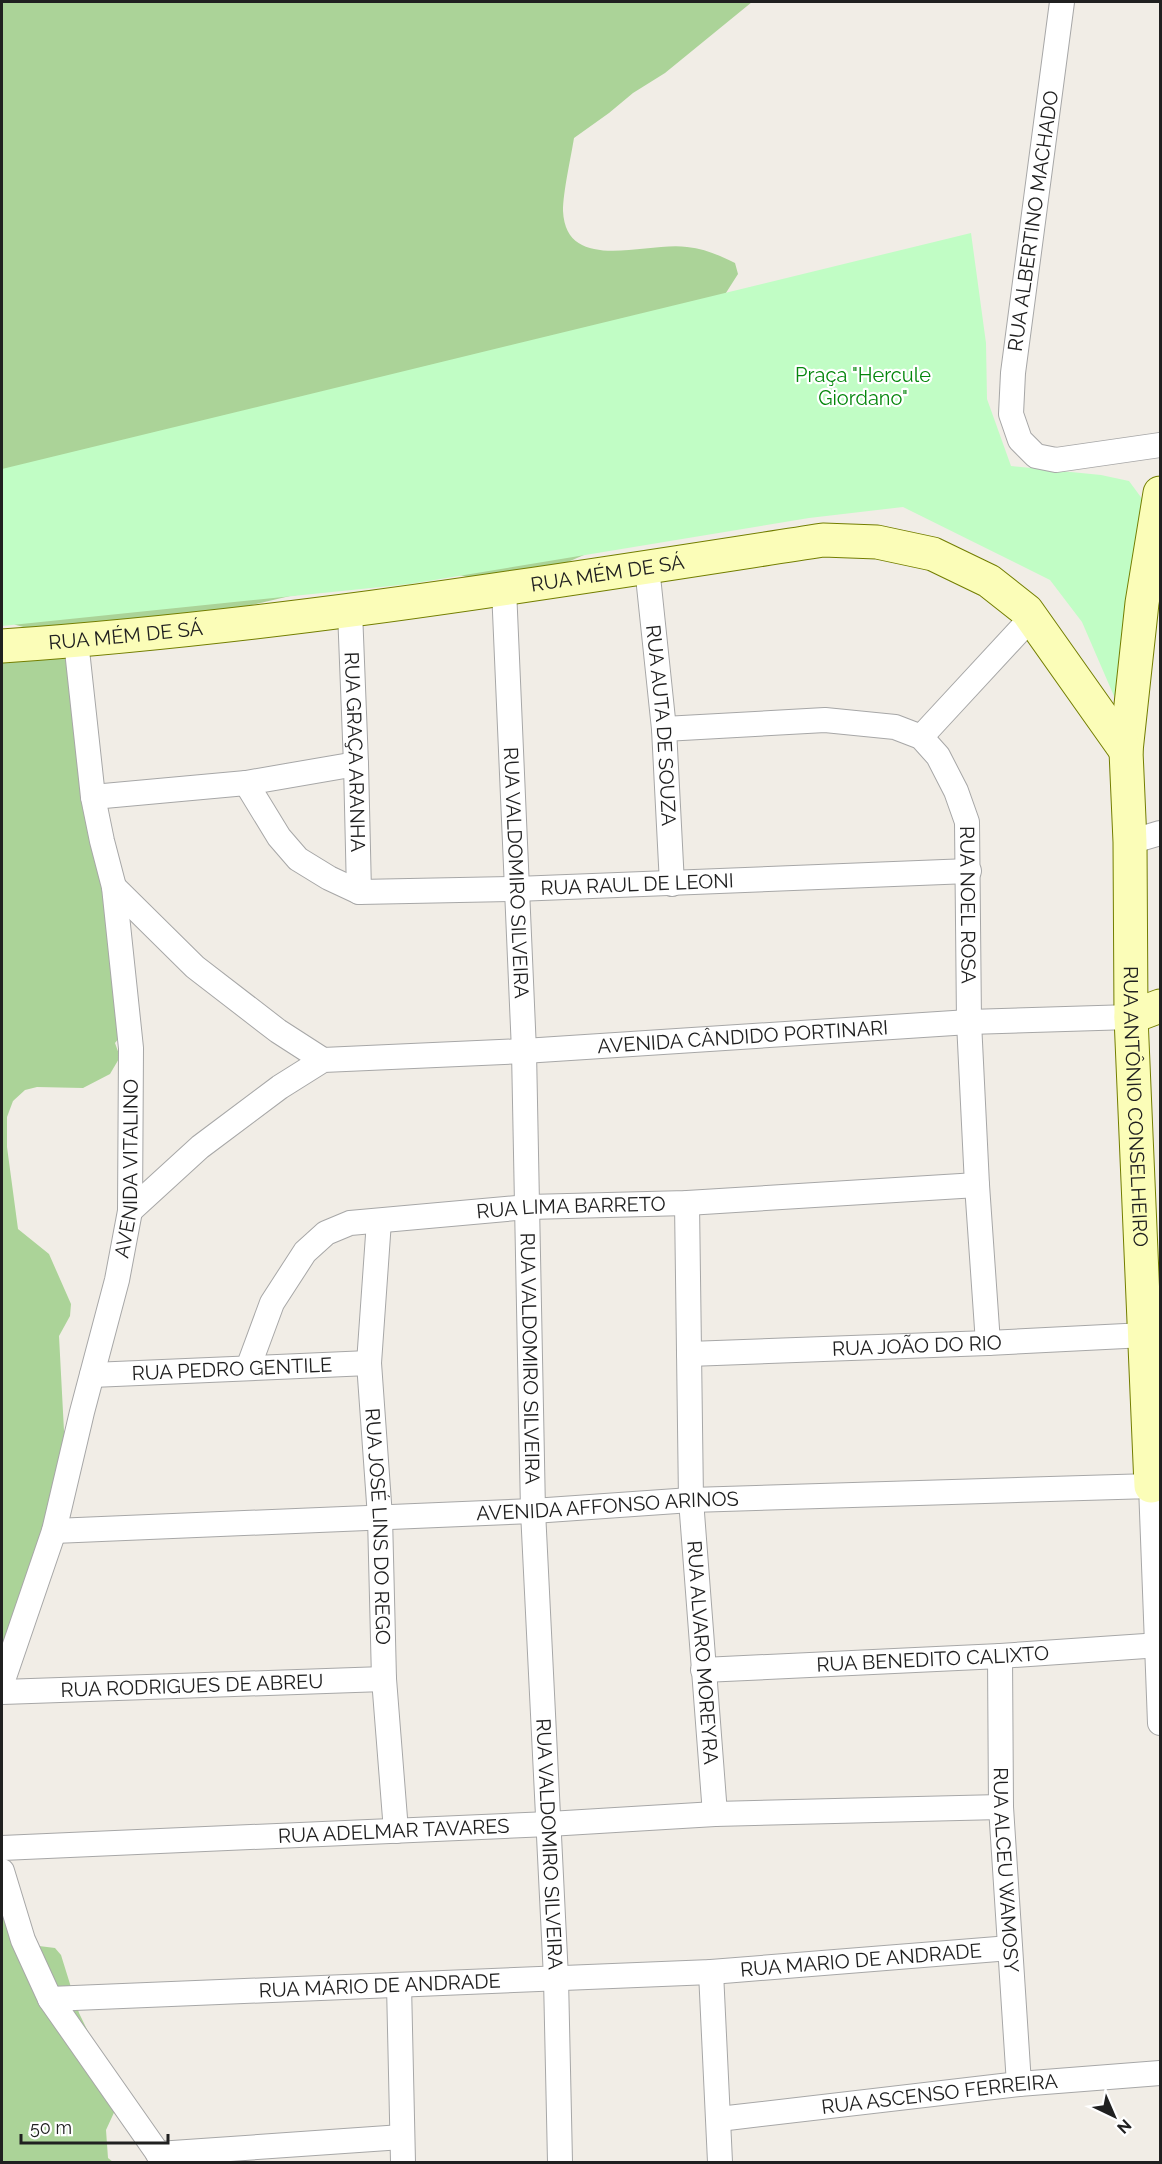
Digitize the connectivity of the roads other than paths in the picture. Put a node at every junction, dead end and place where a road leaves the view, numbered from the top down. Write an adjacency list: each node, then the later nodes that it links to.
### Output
1 (1062, 2): 2 (street, RUA ALBERTINO MACHADO)
2 (1161, 445)
3 (1161, 493): 6 (street, RUA ANTÔNIO CONSELHEIRO)
4 (647, 567): 5 (street, RUA MÉM DE SÁ); 8 (street, RUA MÉM DE SÁ); 11 (street, RUA AUTA DE SOUZA)
5 (504, 589): 7 (street, RUA MÉM DE SÁ); 21 (street, RUA VALDOMIRO SILVEIRA)
6 (1151, 602): 13 (street, RUA ANTÔNIO CONSELHEIRO)
7 (350, 611): 9 (street, RUA MÉM DE SÁ); 14 (street, RUA GRAÇA ARANHA)
8 (1031, 618): 12 (street); 13 (street, RUA MÉM DE SÁ)
9 (76, 641): 10 (street, RUA MÉM DE SÁ); 16 (street, AVENIDA VITALINO)
10 (2, 646)
11 (664, 729): 12 (street); 19 (street, RUA AUTA DE SOUZA)
12 (921, 737): 18 (street, RUA NOEL ROSA)
13 (1126, 751): 17 (street, RUA ANTÔNIO CONSELHEIRO)
14 (357, 764): 15 (street); 22 (street, RUA GRAÇA ARANHA)
15 (246, 783): 16 (street); 22 (street, RUA RAUL DE LEONI)
16 (93, 797): 20 (street, AVENIDA VITALINO)
17 (1146, 837): 23 (street, RUA ANTÔNIO CONSELHEIRO)
18 (969, 871): 19 (street, RUA RAUL DE LEONI); 24 (street, RUA NOEL ROSA)
19 (672, 884): 21 (street, RUA RAUL DE LEONI)
20 (114, 887): 26 (street); 30 (street, AVENIDA VITALINO)
21 (516, 889): 22 (street, RUA RAUL DE LEONI); 25 (street, RUA VALDOMIRO SILVEIRA)
22 (359, 892)
23 (1146, 1012): 24 (street, AVENIDA CÂNDIDO PORTINARI); 32 (street, RUA ANTÔNIO CONSELHEIRO)
24 (969, 1022): 25 (street, AVENIDA CÂNDIDO PORTINARI); 27 (street, RUA NOEL ROSA)
25 (524, 1051): 26 (street, AVENIDA CÂNDIDO PORTINARI); 29 (street, RUA VALDOMIRO SILVEIRA)
26 (323, 1060): 30 (street, AVENIDA CÂNDIDO PORTINARI)
27 (977, 1185): 28 (street, RUA LIMA BARRETO); 33 (street, RUA NOEL ROSA)
28 (687, 1203): 29 (street, RUA LIMA BARRETO); 34 (street, RUA ALVARO MOREYRA)
29 (528, 1207): 31 (street, RUA LIMA BARRETO); 40 (street, RUA VALDOMIRO SILVEIRA)
30 (130, 1211): 37 (street, AVENIDA VITALINO)
31 (379, 1221): 35 (street, RUA JOSÉ LINS DO REGO); 36 (street, RUA LIMA BARRETO)
32 (1144, 1335): 33 (street, RUA JOÃO DO RIO); 38 (street, RUA ANTÔNIO CONSELHEIRO)
33 (988, 1343): 34 (street, RUA JOÃO DO RIO)
34 (689, 1354): 39 (street, RUA ALVARO MOREYRA)
35 (369, 1363): 36 (street, RUA PEDRO GENTILE); 41 (street, RUA JOSÉ LINS DO REGO)
36 (248, 1368): 37 (street, RUA PEDRO GENTILE)
37 (92, 1375): 42 (street, AVENIDA VITALINO)
38 (1156, 1485): 39 (street, AVENIDA AFFONSO ARINOS); 43 (street, RUA ANTÔNIO CONSELHEIRO)
39 (691, 1500): 40 (street, AVENIDA AFFONSO ARINOS); 45 (street, RUA ALVARO MOREYRA)
40 (533, 1510): 41 (street, AVENIDA AFFONSO ARINOS); 52 (street, RUA VALDOMIRO SILVEIRA)
41 (380, 1517): 42 (street, AVENIDA AFFONSO ARINOS); 46 (street, RUA JOSÉ LINS DO REGO)
42 (54, 1532): 47 (street, AVENIDA VITALINO)
43 (1159, 1646): 44 (street, RUA BENEDITO CALIXTO); 49 (street, RUA ANTÔNIO CONSELHEIRO)
44 (999, 1656): 45 (street, RUA BENEDITO CALIXTO); 50 (street, RUA ALCEU WAMOSY)
45 (703, 1670): 51 (street, RUA ALVARO MOREYRA)
46 (384, 1679): 48 (street, RUA RODRIGUES DE ABREU); 53 (street, RUA JOSÉ LINS DO REGO)
47 (2, 1683)
48 (2, 1692)
49 (1161, 1723)
50 (1000, 1807): 51 (street, RUA ADELMAR TAVARES); 56 (street, RUA ALCEU WAMOSY)
51 (715, 1814): 52 (street, RUA ADELMAR TAVARES)
52 (549, 1824): 53 (street, RUA ADELMAR TAVARES); 58 (street, RUA VALDOMIRO SILVEIRA)
53 (396, 1831): 54 (street, RUA ADELMAR TAVARES)
54 (2, 1848)
55 (2, 1871): 60 (street)
56 (1010, 1948): 57 (street, RUA MARIO DE ANDRADE); 62 (street, RUA ALCEU WAMOSY)
57 (711, 1972): 58 (street, RUA MÁRIO DE ANDRADE); 63 (street)
58 (556, 1978): 59 (street, RUA MÁRIO DE ANDRADE); 67 (street, RUA VALDOMIRO SILVEIRA)
59 (399, 1985): 60 (street, RUA MÁRIO DE ANDRADE); 64 (street)
60 (50, 1999): 65 (street)
61 (1161, 2073): 62 (street, RUA ASCENSO FERREIRA)
62 (1019, 2084): 63 (street, RUA ASCENSO FERREIRA)
63 (719, 2119): 68 (street)
64 (402, 2137): 65 (street); 66 (street)
65 (161, 2158)
66 (403, 2163)
67 (560, 2163)
68 (720, 2163)

